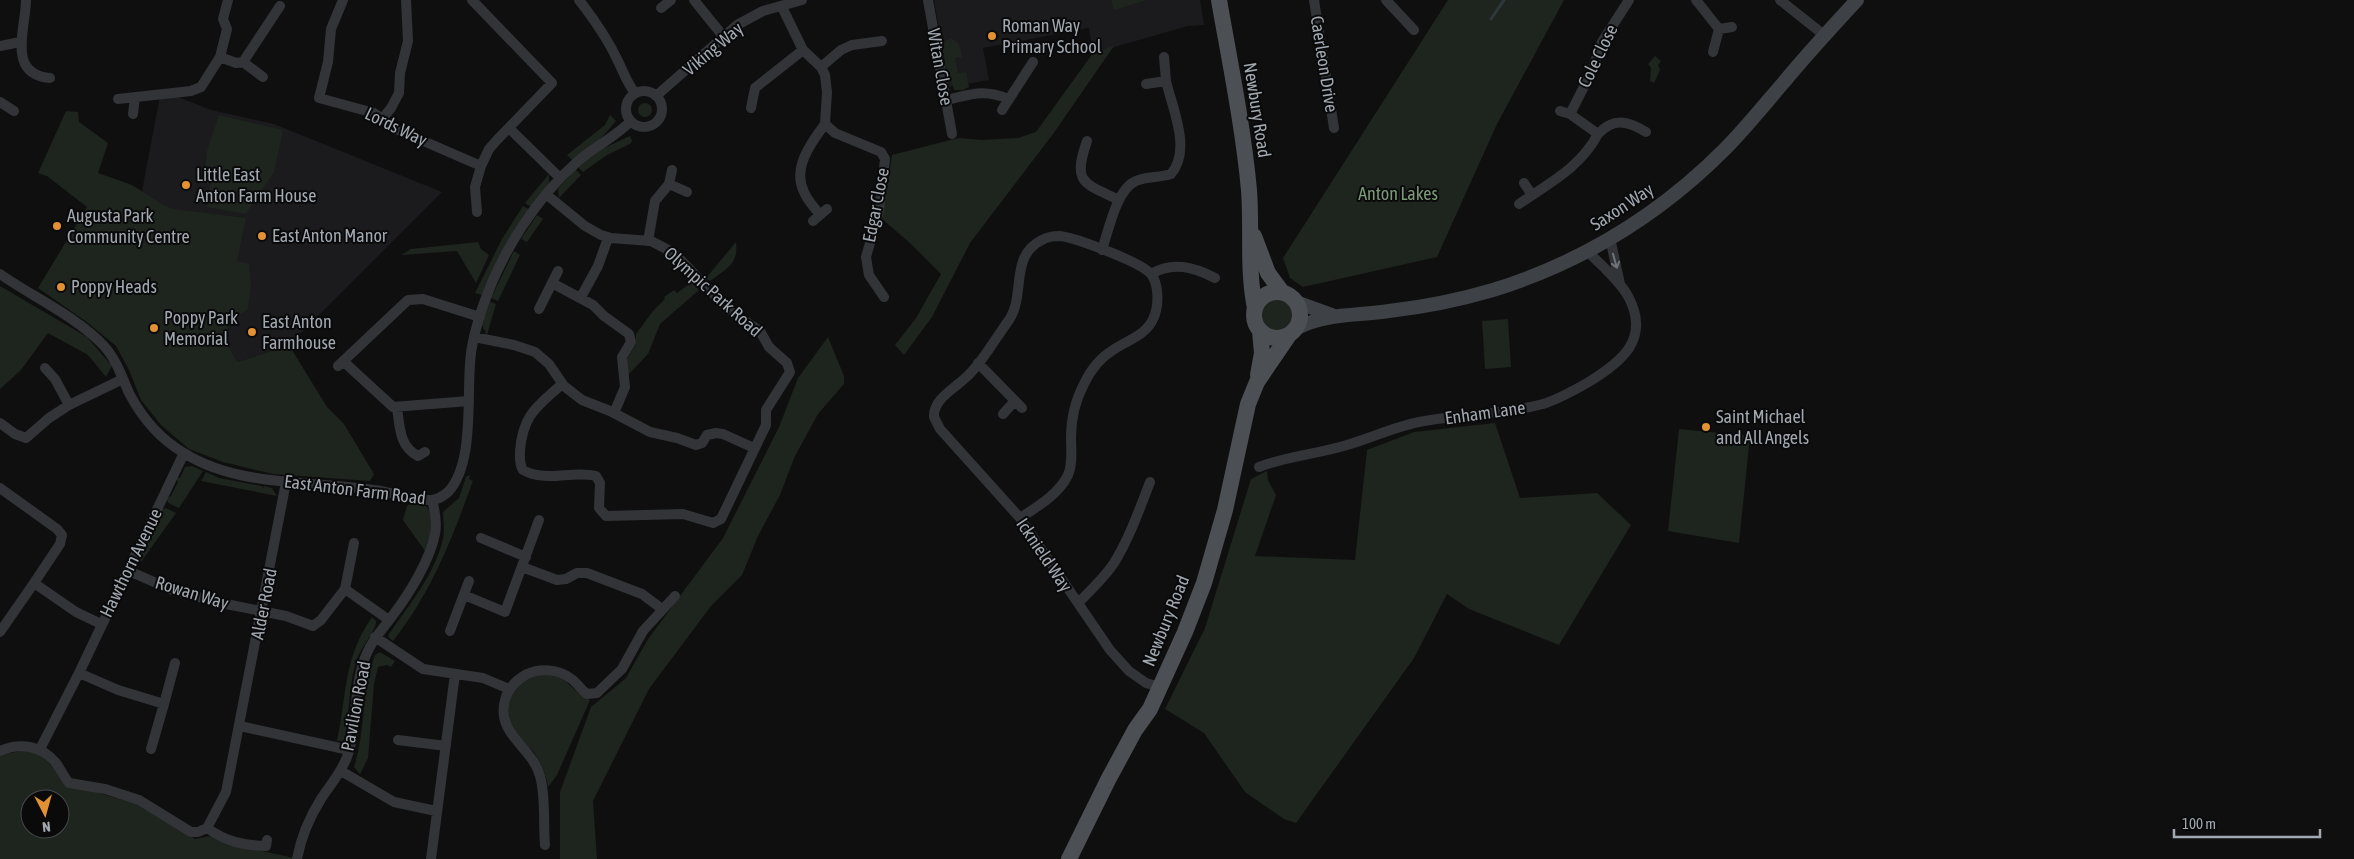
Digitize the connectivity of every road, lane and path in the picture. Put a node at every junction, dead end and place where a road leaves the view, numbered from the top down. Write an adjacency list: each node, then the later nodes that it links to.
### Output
1 (26, 0): 27 (street)
2 (228, 0): 31 (street)
3 (342, 0): 51 (street, Lords Way)
4 (406, 0): 51 (street)
5 (472, 0): 54 (street)
6 (579, 0): 40 (street)
7 (671, 0): 20 (street)
8 (694, 0): 25 (street)
9 (802, 0): 19 (street, Viking Way)
10 (928, 0): 44 (street, Witan Close)
11 (1219, 0): 72 (main road, Newbury Road)
12 (1314, 0): 55 (street, Caerleon Drive)
13 (1386, 0): 23 (street)
14 (1629, 0): 58 (street, Cole Close)
15 (1696, 0): 22 (street)
16 (1780, 0): 24 (street)
17 (1857, 0): 24 (street, Saxon Way)
18 (280, 6): 33 (street)
19 (782, 7): 25 (street, Viking Way); 29 (street)
20 (661, 8)
21 (1732, 27): 22 (street)
22 (1719, 29): 30 (street)
23 (1414, 30)
24 (1824, 35): 74 (street, Saxon Way)
25 (723, 36): 41 (street, Viking Way)
26 (882, 41): 35 (street)
27 (20, 42): 28 (street); 37 (street)
28 (0, 46)
29 (803, 50): 35 (street); 47 (street)
30 (1712, 52)
31 (220, 57): 33 (street); 42 (street)
32 (1164, 57): 38 (street)
33 (243, 62): 36 (street)
34 (1033, 62): 45 (street)
35 (821, 67): 53 (street)
36 (263, 76)
37 (50, 78)
38 (1166, 81): 39 (street); 68 (street)
39 (1146, 84)
40 (636, 94): 41 (street); 52 (street)
41 (656, 96): 52 (street)
42 (135, 97): 43 (street); 50 (street)
43 (118, 99)
44 (946, 100): 45 (street); 57 (street, Witan Close)
45 (1009, 100): 48 (street)
46 (0, 102): 49 (street)
47 (751, 108)
48 (1002, 110)
49 (14, 111)
50 (133, 114)
51 (382, 119): 60 (street, Lords Way)
52 (631, 121): 62 (street, East Anton Farm Road)
53 (825, 124): 71 (street); 86 (street, Edgar Close)
54 (509, 128): 60 (street); 62 (street)
55 (1334, 128)
56 (1646, 132): 58 (street)
57 (952, 134)
58 (1598, 134): 67 (street)
59 (1087, 141): 68 (street)
60 (481, 166): 70 (street)
61 (672, 170): 64 (street)
62 (560, 178): 66 (street, East Anton Farm Road)
63 (1524, 183): 67 (street)
64 (669, 184): 65 (street); 75 (street)
65 (686, 192)
66 (547, 195): 73 (street, Olympic Park Road); 90 (street, East Anton Farm Road)
67 (1532, 195): 69 (street)
68 (1119, 200): 76 (street)
69 (1519, 204)
70 (477, 212)
71 (820, 215)
72 (1251, 227): 84 (main road, Newbury Road); 88 (main road, Newbury Road)
73 (608, 238): 75 (street, Olympic Park Road); 85 (street)
74 (1610, 238): 77 (street, Saxon Way); 83 (street, Enham Lane, one-way to 83)
75 (648, 241): 106 (street, Olympic Park Road)
76 (1102, 250): 80 (street); 95 (street)
77 (1587, 252): 83 (street, Enham Lane); 91 (street, Saxon Way)
78 (558, 271): 82 (street)
79 (0, 274): 97 (street, East Anton Farm Road)
80 (1151, 274): 81 (street); 114 (street)
81 (1215, 278)
82 (552, 283): 85 (street); 89 (street)
83 (1620, 284): 109 (street, Enham Lane)
84 (1282, 292): 87 (main road); 88 (main road)
85 (581, 297): 103 (street)
86 (884, 297)
87 (1296, 302): 91 (street, Saxon Way); 93 (main road)
88 (1255, 308): 92 (main road)
89 (539, 309)
90 (480, 316): 94 (street, East Anton Farm Road); 102 (street)
91 (1333, 316): 93 (street, Saxon Way)
92 (1260, 332): 93 (main road); 98 (main road, Newbury Road)
93 (1293, 332): 98 (main road, Newbury Road)
94 (474, 337): 99 (street); 100 (street, East Anton Farm Road)
95 (978, 363): 104 (street); 114 (street, Icknield Way)
96 (45, 368): 101 (street)
97 (123, 379): 101 (street); 108 (street, East Anton Farm Road)
98 (1257, 382): 137 (main road, Newbury Road)
99 (562, 384): 103 (street); 106 (street, Olympic Park Road)
100 (469, 402): 102 (street); 113 (street, East Anton Farm Road)
101 (69, 405): 105 (street)
102 (397, 408): 107 (street)
103 (614, 413): 106 (street)
104 (1003, 414)
105 (0, 424)
106 (754, 448)
107 (424, 452)
108 (184, 453): 110 (street, East Anton Farm Road); 120 (street, Hawthorn Avenue)
109 (1259, 467)
110 (286, 482): 113 (street, East Anton Farm Road); 128 (street, Alder Road)
111 (1150, 482): 126 (street)
112 (0, 488): 122 (street)
113 (432, 500): 129 (street, Pavilion Road)
114 (1020, 518): 126 (street, Icknield Way)
115 (539, 520): 118 (street)
116 (481, 538): 118 (street)
117 (354, 542): 123 (street)
118 (526, 556): 119 (street)
119 (522, 567): 124 (street); 127 (street)
120 (128, 570): 128 (street, Rowan Way); 130 (street, Hawthorn Avenue)
121 (469, 581): 124 (street)
122 (34, 583): 130 (street); 132 (street)
123 (345, 589): 128 (street, Rowan Way); 129 (street)
124 (464, 595): 131 (street)
125 (675, 596): 127 (street)
126 (1078, 603): 137 (street, Icknield Way)
127 (662, 609): 138 (street)
128 (262, 612): 140 (street, Alder Road)
129 (389, 620): 133 (street, Pavilion Road)
130 (102, 624): 135 (street, Hawthorn Avenue)
131 (450, 631)
132 (0, 632)
133 (375, 638): 136 (street); 145 (street, Pavilion Road)
134 (175, 662): 139 (street)
135 (79, 673): 139 (street); 143 (street, Hawthorn Avenue)
136 (455, 674): 138 (street); 142 (street)
137 (1160, 687): 154 (main road, Newbury Road)
138 (509, 689): 151 (street)
139 (164, 704): 144 (street)
140 (240, 726): 145 (street); 149 (street, Alder Road)
141 (398, 740): 142 (street)
142 (446, 746): 148 (street)
143 (40, 749): 146 (street); 149 (street)
144 (151, 749)
145 (349, 750): 147 (street, Pavilion Road)
146 (0, 751)
147 (341, 771): 148 (street); 152 (street, Pavilion Road)
148 (436, 812): 153 (street)
149 (207, 828): 150 (street)
150 (267, 840)
151 (545, 845)
152 (298, 859)
153 (431, 859)
154 (1069, 859)

